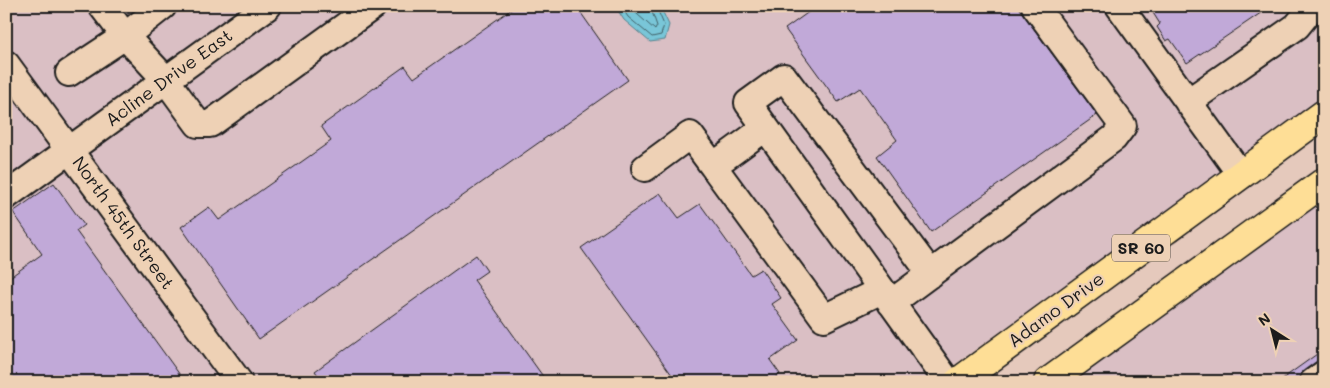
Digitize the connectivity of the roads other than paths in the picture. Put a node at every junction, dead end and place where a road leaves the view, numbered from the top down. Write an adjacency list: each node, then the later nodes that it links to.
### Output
1 (102, 6): 8 (street)
2 (163, 6): 8 (street)
3 (268, 6): 11 (street, Acline Drive East)
4 (373, 6): 11 (street)
5 (1035, 6): 21 (street)
6 (1120, 6): 12 (street)
7 (1307, 6): 12 (street)
8 (125, 36): 9 (street); 11 (street)
9 (69, 73)
10 (11, 79): 15 (street, North 45th Street)
11 (166, 80): 15 (street, Acline Drive East)
12 (1188, 102): 18 (street)
13 (1324, 114): 18 (main road, Adamo Drive / SR 60)
14 (765, 128): 16 (street); 21 (street); 22 (street)
15 (70, 150): 20 (street, Acline Drive East); 24 (street, North 45th Street)
16 (713, 166): 17 (street); 22 (street)
17 (645, 168)
18 (1241, 175): 26 (main road, Adamo Drive / SR 60)
19 (1324, 182): 27 (main road, SR 60)
20 (6, 196)
21 (931, 274): 22 (street)
22 (887, 296): 25 (street)
23 (1324, 374): 28 (street)
24 (239, 382)
25 (948, 382)
26 (958, 382)
27 (1048, 382)
28 (1313, 382)

